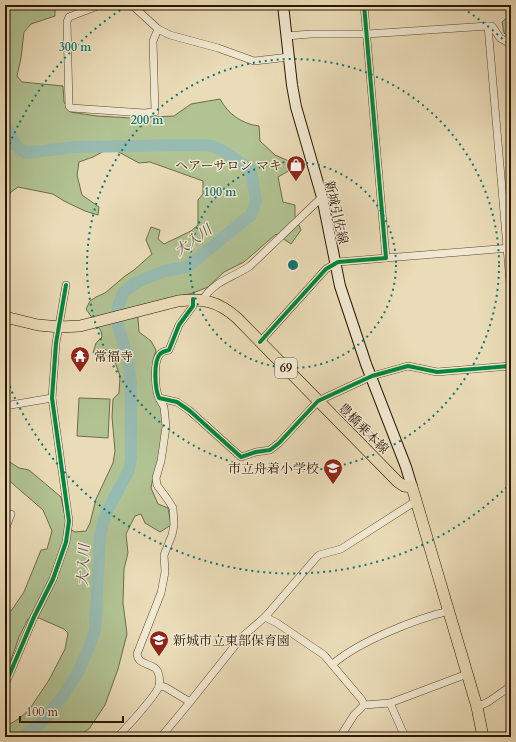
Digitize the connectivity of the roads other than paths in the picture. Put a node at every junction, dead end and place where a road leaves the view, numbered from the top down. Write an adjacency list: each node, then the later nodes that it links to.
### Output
1 (100, 5): 6 (street)
2 (132, 5): 6 (street)
3 (283, 5): 8 (main road, 新城引佐線)
4 (364, 5): 7 (street)
5 (488, 26): 7 (street); 9 (street); 12 (street)
6 (158, 30): 10 (street)
7 (367, 34): 8 (street); 13 (street)
8 (286, 36): 10 (main road, 新城引佐線)
9 (511, 46)
10 (289, 57): 11 (main road, 新城引佐線)
11 (322, 197): 14 (main road, 新城引佐線); 17 (street)
12 (509, 248): 13 (street); 16 (street)
13 (386, 258): 14 (street)
14 (335, 264): 20 (street); 22 (main road, 新城引佐線)
15 (66, 285): 19 (street)
16 (511, 294)
17 (198, 300): 19 (main road, 豊橋乗本線 / 69); 20 (main road, 豊橋乗本線 / 69); 24 (street)
18 (5, 317): 19 (main road, 豊橋乗本線 / 69)
19 (60, 327): 23 (street)
20 (260, 342): 25 (main road, 豊橋乗本線 / 69)
21 (511, 366): 22 (street)
22 (371, 377): 25 (street); 27 (main road, 新城引佐線)
23 (52, 398): 26 (street); 35 (street)
24 (159, 398): 25 (street); 36 (street)
25 (318, 401): 27 (main road, 豊橋乗本線 / 69)
26 (5, 406)
27 (412, 487): 28 (main road)
28 (416, 501): 31 (main road); 32 (street)
29 (11, 514): 30 (street)
30 (5, 530)
31 (449, 611): 33 (street); 34 (main road)
32 (265, 617): 33 (street); 38 (street)
33 (333, 664): 40 (street)
34 (467, 674): 39 (street); 41 (main road)
35 (5, 684)
36 (159, 686): 38 (street); 42 (street)
37 (511, 686): 41 (street)
38 (190, 702): 43 (street)
39 (390, 704): 40 (street); 45 (street)
40 (364, 705): 44 (street)
41 (477, 707): 46 (main road)
42 (118, 737)
43 (161, 737)
44 (340, 737)
45 (406, 737)
46 (483, 737)

